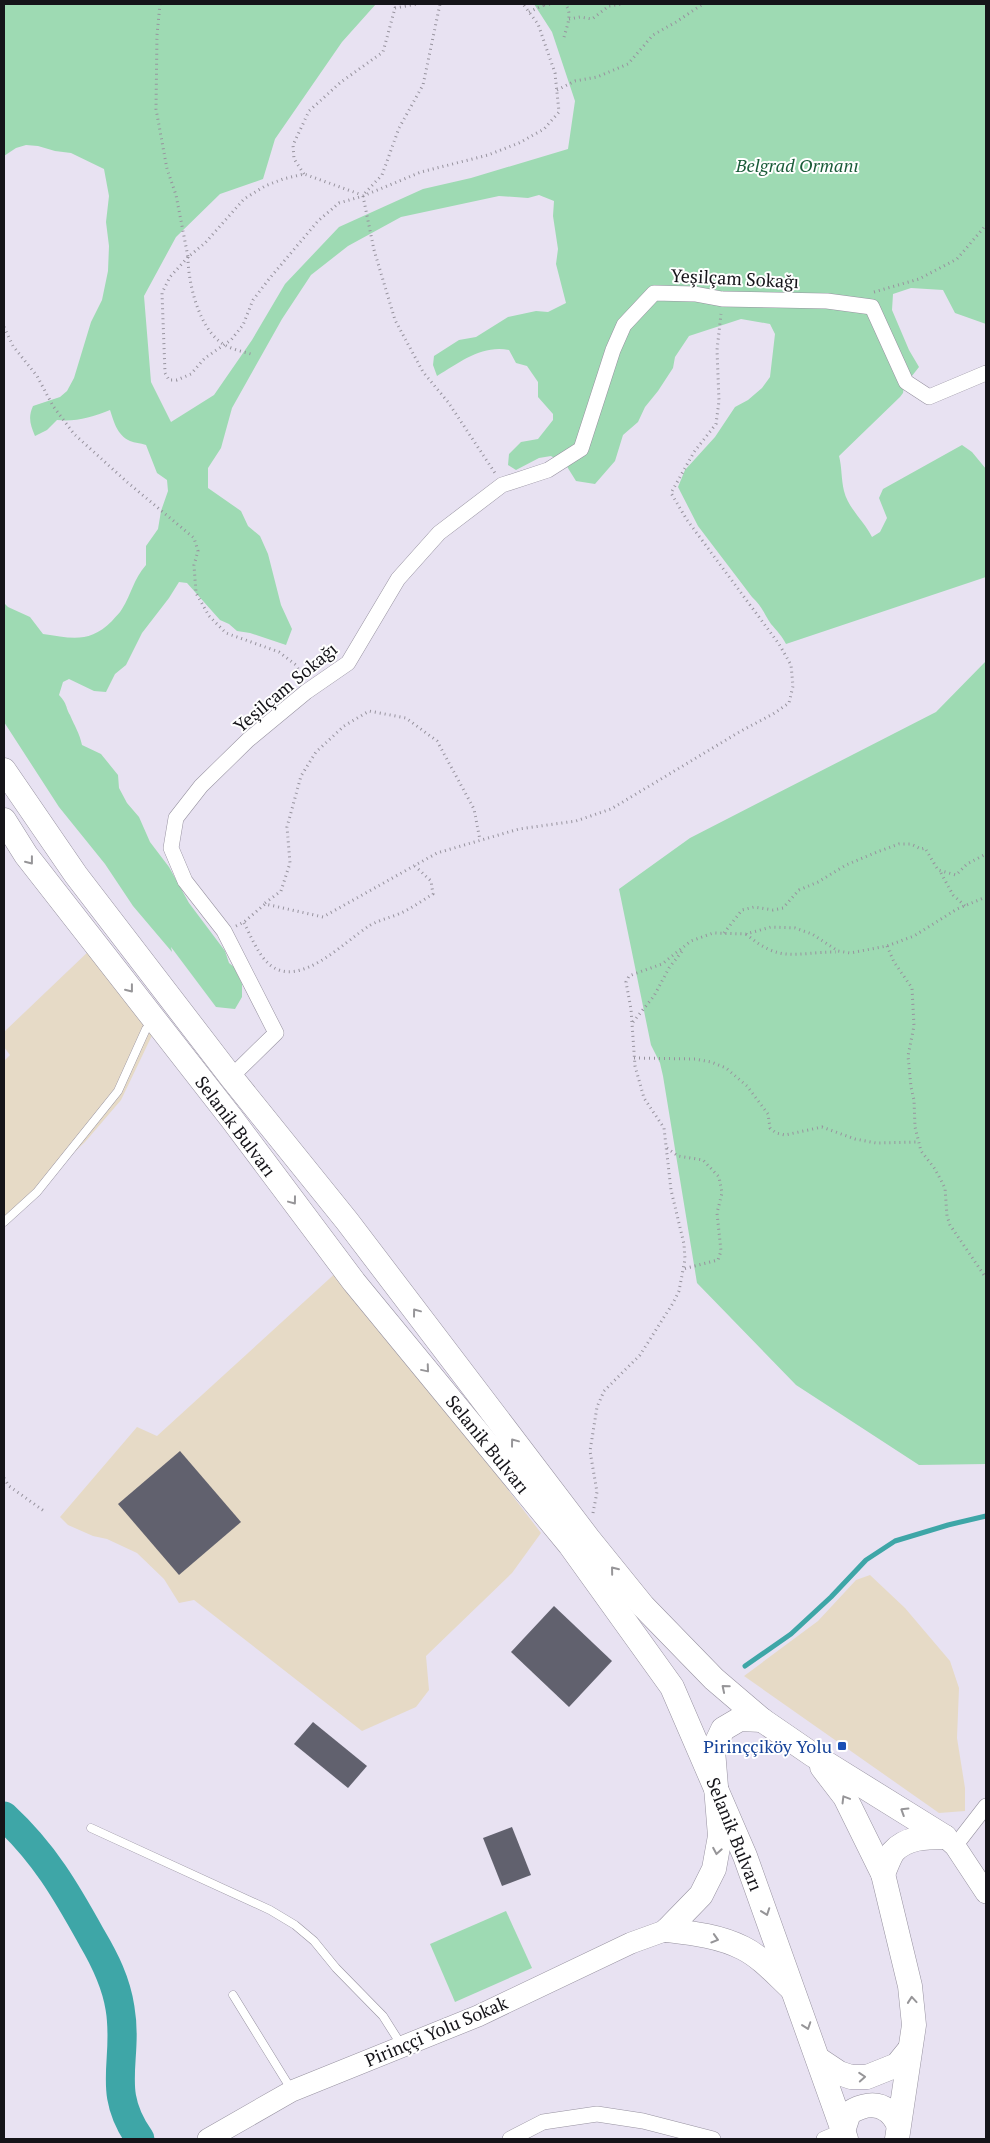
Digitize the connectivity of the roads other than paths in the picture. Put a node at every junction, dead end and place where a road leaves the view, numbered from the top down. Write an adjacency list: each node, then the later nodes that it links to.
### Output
1 (986, 373): 5 (street, Yeşilçam Sokağı)
2 (4, 770): 5 (main road, Selanik Bulvarı)
3 (4, 820): 4 (main road, Selanik Bulvarı, one-way to 4)
4 (155, 1021): 6 (lane); 9 (main road, Selanik Bulvarı, one-way to 9)
5 (231, 1077): 7 (main road, Selanik Bulvarı, one-way to 5)
6 (4, 1222)
7 (762, 1720): 8 (main road, Selanik Bulvarı); 9 (main road)
8 (813, 1755): 12 (main road, Selanik Bulvarı, one-way to 8); 13 (main road, one-way to 8)
9 (716, 1785): 15 (main road, one-way to 15); 16 (main road, Selanik Bulvarı, one-way to 16)
10 (986, 1806): 12 (street)
11 (91, 1828): 18 (lane)
12 (950, 1842): 13 (main road); 14 (main road)
13 (884, 1874): 19 (main road, one-way to 13)
14 (986, 1893)
15 (667, 1930): 16 (main road, one-way to 16); 18 (main road, Pirinççi Yolu Sokak)
16 (795, 1992): 20 (main road, Selanik Bulvarı, one-way to 20)
17 (233, 1995): 21 (lane)
18 (402, 2046): 21 (main road, Pirinççi Yolu Sokak)
19 (910, 2049): 20 (main road, one-way to 19); 22 (main road)
20 (818, 2059): 24 (main road, Selanik Bulvarı)
21 (292, 2091): 23 (main road, Pirinççi Yolu Sokak)
22 (898, 2132): 24 (main road)
23 (224, 2134)
24 (837, 2136)
25 (510, 2139): 26 (street)
26 (713, 2139)

